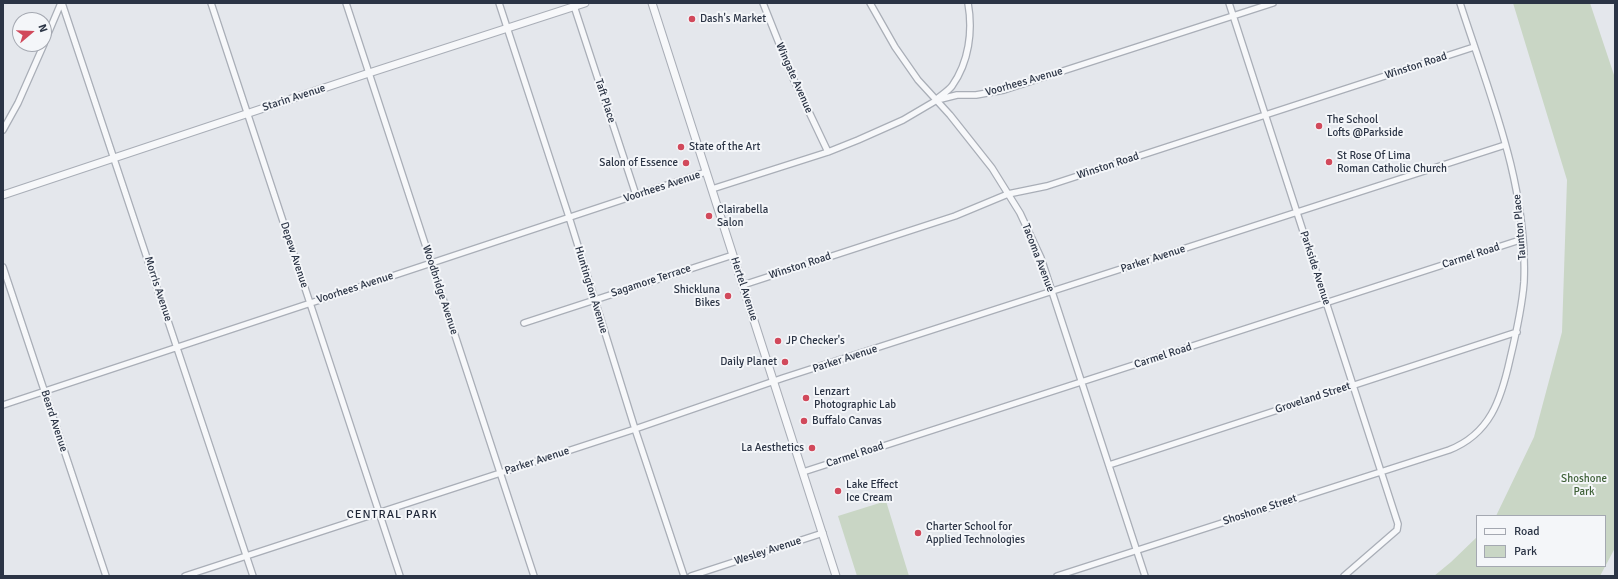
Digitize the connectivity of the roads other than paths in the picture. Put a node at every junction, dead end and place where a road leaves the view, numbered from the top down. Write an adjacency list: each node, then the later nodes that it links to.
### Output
1 (62, 3): 15 (street); 26 (street, Morris Avenue)
2 (211, 3): 21 (street, Depew Avenue)
3 (346, 3): 19 (street, Woodbridge Avenue)
4 (499, 3): 16 (street, Huntington Avenue)
5 (585, 3): 13 (street, Starin Avenue)
6 (652, 3): 27 (street, Hertel Avenue)
7 (763, 3): 25 (street, Wingate Avenue)
8 (870, 3): 20 (street, Tacoma Avenue)
9 (968, 3): 20 (street)
10 (1229, 3): 14 (street, Parkside Avenue)
11 (1273, 3): 14 (street, Voorhees Avenue)
12 (1460, 3): 17 (street, Taunton Place)
13 (574, 6): 16 (street, Starin Avenue); 31 (street, Taft Place)
14 (1233, 16): 20 (street, Voorhees Avenue); 22 (street, Parkside Avenue)
15 (52, 26)
16 (507, 28): 19 (street, Starin Avenue); 33 (street, Huntington Avenue)
17 (1474, 47): 22 (street, Winston Road); 24 (street, Taunton Place)
18 (40, 52): 23 (street)
19 (369, 73): 21 (street, Starin Avenue); 36 (street, Woodbridge Avenue)
20 (937, 100): 25 (street, Voorhees Avenue); 29 (street, Tacoma Avenue)
21 (247, 114): 26 (street, Starin Avenue); 41 (street, Depew Avenue)
22 (1265, 115): 29 (street, Winston Road); 32 (street, Parkside Avenue)
23 (3, 130)
24 (1506, 145): 32 (street, Parker Avenue); 34 (street, Taunton Place)
25 (828, 152): 28 (street, Voorhees Avenue)
26 (114, 158): 30 (street, Starin Avenue); 45 (street, Morris Avenue)
27 (706, 172): 28 (street, Hertel Avenue); 31 (street, Voorhees Avenue)
28 (712, 189): 35 (street, Hertel Avenue)
29 (1008, 194): 38 (street, Winston Road); 39 (street, Tacoma Avenue)
30 (3, 195)
31 (636, 195): 33 (street, Voorhees Avenue)
32 (1297, 212): 39 (street, Parker Avenue); 42 (street, Parkside Avenue)
33 (569, 218): 36 (street, Voorhees Avenue); 40 (street, Huntington Avenue)
34 (1523, 239): 42 (street, Carmel Road); 44 (street, Taunton Place)
35 (733, 254): 38 (street, Hertel Avenue); 40 (street, Sagamore Terrace)
36 (431, 263): 41 (street, Voorhees Avenue); 56 (street, Woodbridge Avenue)
37 (3, 268): 49 (street, Beard Avenue)
38 (743, 285): 46 (street, Hertel Avenue)
39 (1052, 292): 46 (street, Parker Avenue); 47 (street, Tacoma Avenue)
40 (594, 300): 43 (street, Sagamore Terrace); 51 (street, Huntington Avenue)
41 (310, 303): 45 (street, Voorhees Avenue); 57 (street, Depew Avenue)
42 (1326, 303): 47 (street, Carmel Road); 48 (street, Parkside Avenue)
43 (524, 323)
44 (1517, 332): 48 (street, Groveland Street); 52 (street, Taunton Place)
45 (177, 347): 49 (street, Voorhees Avenue); 60 (street, Morris Avenue)
46 (774, 382): 51 (street, Parker Avenue); 54 (street, Hertel Avenue)
47 (1081, 382): 53 (street, Tacoma Avenue); 54 (street, Carmel Road)
48 (1353, 385): 53 (street, Groveland Street); 55 (street, Parkside Avenue)
49 (44, 391): 50 (street, Voorhees Avenue); 61 (street, Beard Avenue)
50 (3, 405)
51 (635, 429): 56 (street, Parker Avenue); 66 (street, Huntington Avenue)
52 (1464, 444): 55 (street, Shoshone Street)
53 (1109, 465): 59 (street, Tacoma Avenue)
54 (803, 472): 58 (street, Hertel Avenue)
55 (1381, 472): 59 (street, Shoshone Street); 71 (street, Parkside Avenue)
56 (500, 473): 57 (street, Parker Avenue); 65 (street, Woodbridge Avenue)
57 (379, 513): 60 (street, Parker Avenue); 64 (street, Depew Avenue)
58 (822, 533): 67 (street, Wesley Avenue); 68 (street, Hertel Avenue)
59 (1136, 550): 69 (street, Shoshone Street); 70 (street, Tacoma Avenue)
60 (247, 556): 62 (street, Parker Avenue); 63 (street, Morris Avenue)
61 (106, 576)
62 (186, 576)
63 (253, 576)
64 (400, 576)
65 (534, 576)
66 (684, 576)
67 (691, 576)
68 (836, 576)
69 (1057, 576)
70 (1145, 576)
71 (1344, 576)

